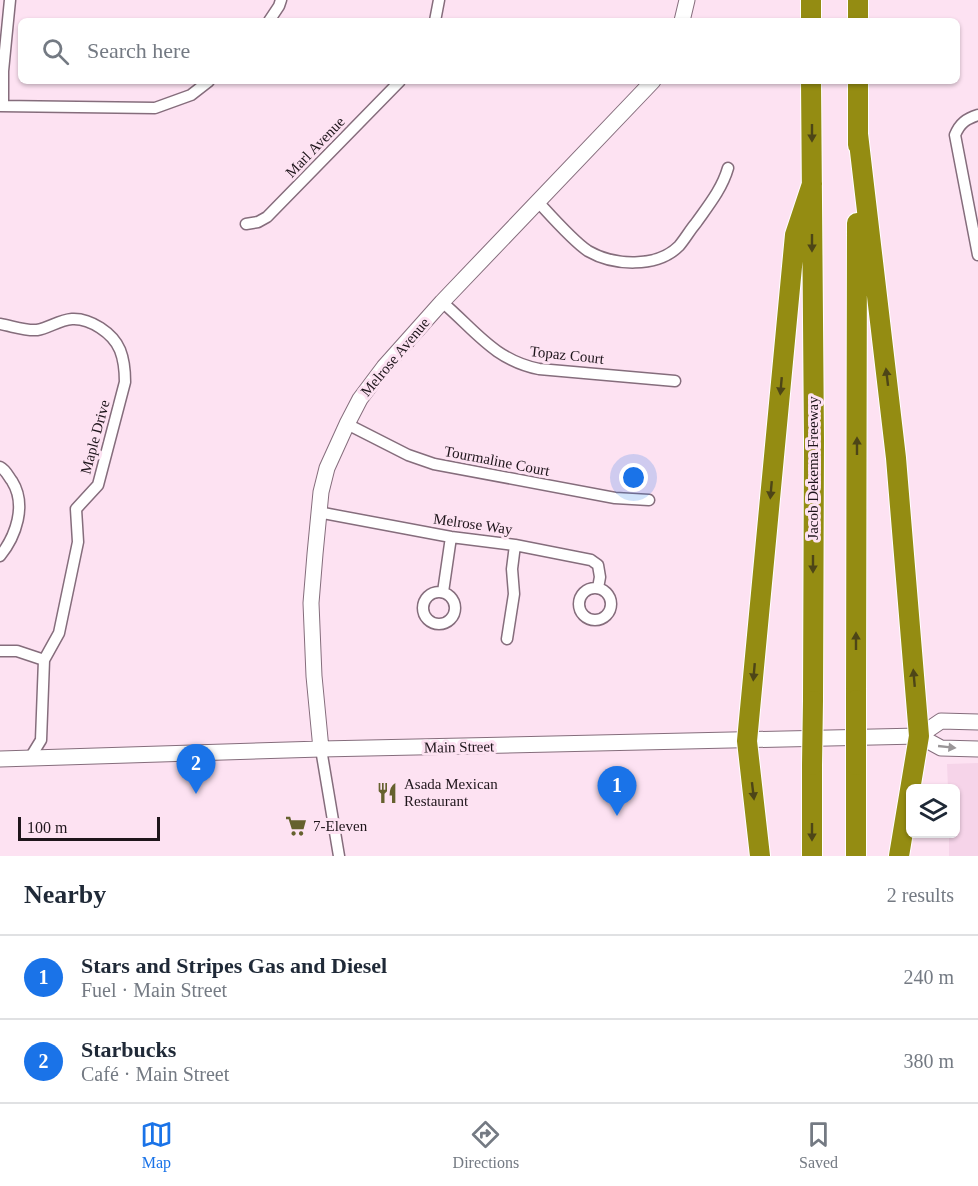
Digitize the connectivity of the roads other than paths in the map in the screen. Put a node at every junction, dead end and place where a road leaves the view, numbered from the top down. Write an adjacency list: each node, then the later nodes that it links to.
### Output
1 (10, 0): 17 (street)
2 (281, 0): 7 (street)
3 (439, 0): 8 (street)
4 (687, 0): 9 (main road)
5 (811, 0): 10 (highway)
6 (858, 0): 11 (highway)
7 (271, 18)
8 (436, 18)
9 (683, 18)
10 (811, 18)
11 (858, 18)
12 (205, 84): 17 (street)
13 (397, 84): 23 (street, Marl Avenue)
14 (650, 84): 22 (main road, Melrose Avenue)
15 (811, 84): 21 (highway, Jacob Dekema Freeway, one-way to 21)
16 (858, 84): 19 (highway)
17 (2, 106)
18 (973, 117): 24 (street)
19 (858, 134): 42 (highway, one-way to 19); 51 (highway, one-way to 19, bridge)
20 (728, 168): 22 (street)
21 (812, 184): 43 (highway, one-way to 43); 50 (highway, Jacob Dekema Freeway, one-way to 50, bridge)
22 (539, 203): 26 (main road, Melrose Avenue)
23 (246, 224)
24 (976, 227): 25 (street)
25 (978, 255)
26 (442, 302): 28 (street, Topaz Court); 29 (main road, Melrose Avenue)
27 (0, 324): 40 (street, Maple Drive)
28 (675, 381)
29 (347, 424): 31 (street, Tourmaline Court); 32 (main road, Melrose Avenue)
30 (0, 467): 35 (street)
31 (649, 500)
32 (318, 512): 33 (street, Melrose Way); 44 (main road, Melrose Avenue)
33 (451, 537): 34 (street, Melrose Way); 37 (street)
34 (515, 545): 36 (street, Melrose Way); 38 (street)
35 (0, 556)
36 (598, 588)
37 (443, 592)
38 (507, 639)
39 (0, 651): 40 (street)
40 (44, 660): 46 (street, Maple Drive)
41 (978, 722): 42 (main road, Main Street)
42 (919, 736): 43 (main road, Main Street); 45 (main road, Main Street, one-way to 45); 52 (highway)
43 (747, 741): 44 (main road, Main Street); 49 (highway, one-way to 49)
44 (321, 749): 46 (main road, Main Street); 48 (street, Melrose Avenue)
45 (978, 749)
46 (30, 758): 47 (main road, Main Street)
47 (0, 759)
48 (339, 856)
49 (760, 856)
50 (812, 856)
51 (856, 856)
52 (899, 856)

